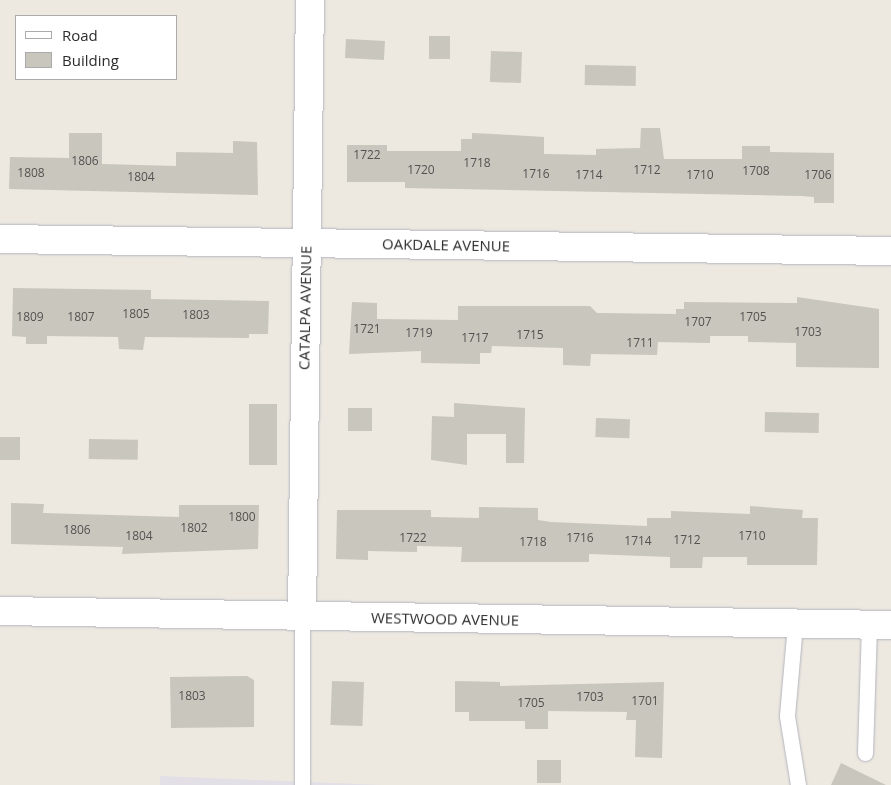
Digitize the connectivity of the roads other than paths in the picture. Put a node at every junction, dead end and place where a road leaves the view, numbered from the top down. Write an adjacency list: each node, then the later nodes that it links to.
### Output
1 (310, 0): 3 (street, CATALPA AVENUE)
2 (0, 239): 3 (street, OAKDALE AVENUE)
3 (306, 243): 4 (street, OAKDALE AVENUE); 6 (street, CATALPA AVENUE)
4 (891, 251)
5 (0, 612): 6 (street, WESTWOOD AVENUE)
6 (302, 616): 7 (street, WESTWOOD AVENUE); 10 (lane)
7 (795, 624): 8 (street, WESTWOOD AVENUE); 11 (lane)
8 (880, 625): 9 (lane)
9 (865, 752)
10 (302, 785)
11 (798, 785)

